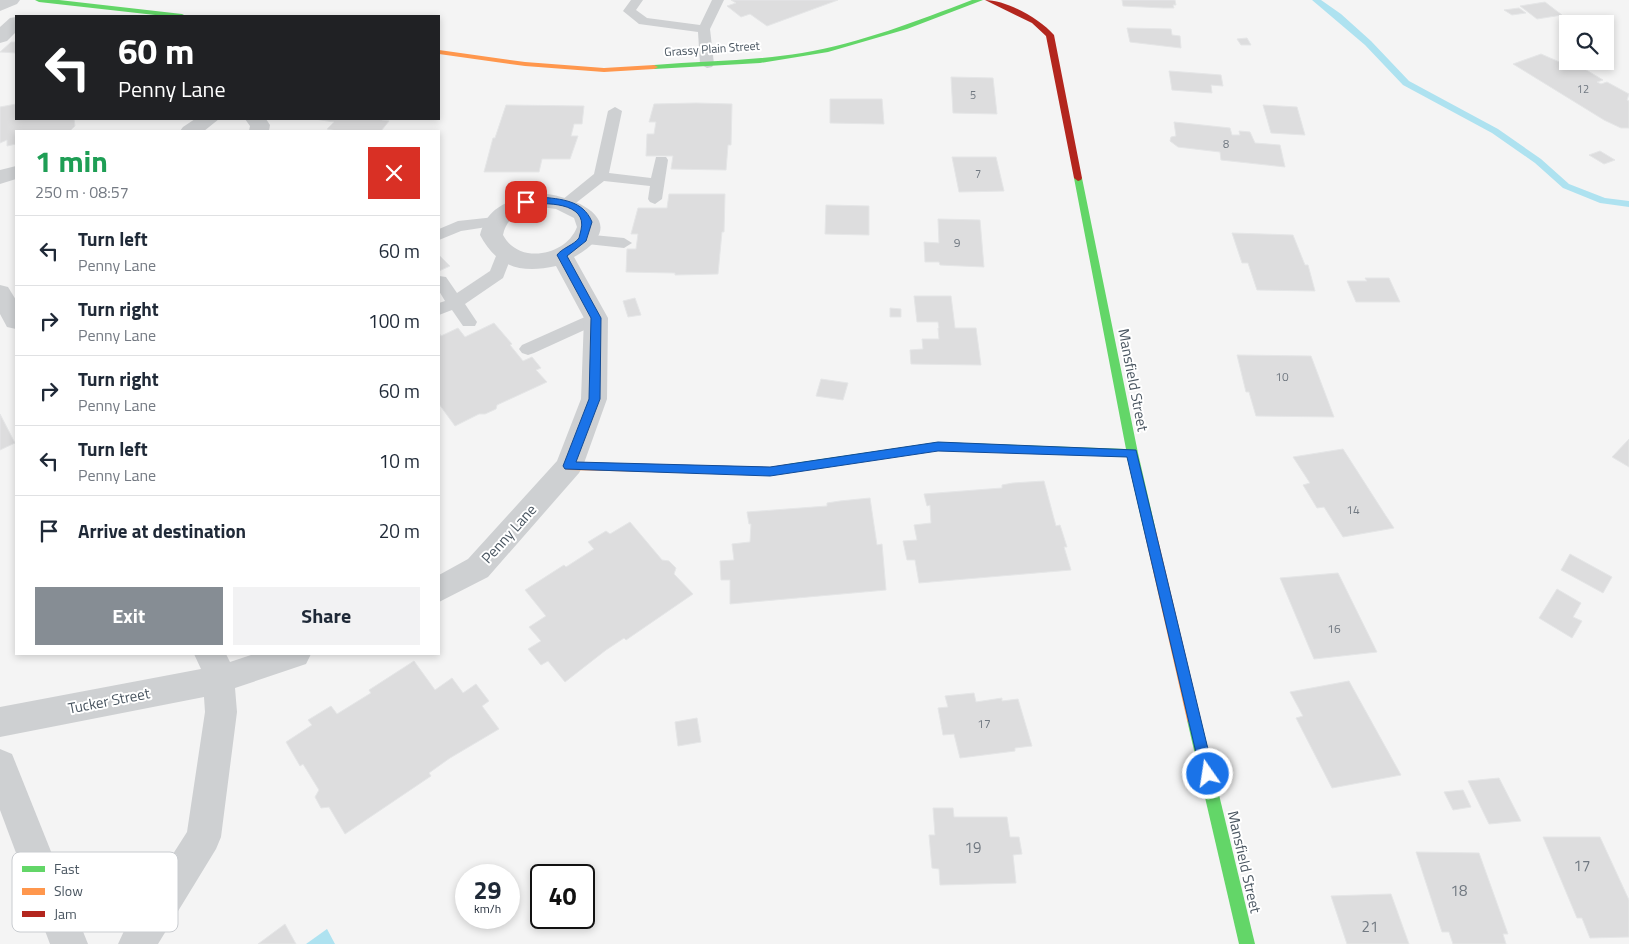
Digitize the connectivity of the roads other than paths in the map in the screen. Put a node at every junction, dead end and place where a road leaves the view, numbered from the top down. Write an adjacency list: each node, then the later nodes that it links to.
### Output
1 (11, 0): 8 (street)
2 (15, 0): 9 (street)
3 (39, 0): 10 (street)
4 (637, 0): 12 (lane)
5 (718, 0): 12 (lane)
6 (979, 0): 15 (street, Grassy Plain Street)
7 (989, 0): 40 (street, Mansfield Street)
8 (0, 6)
9 (17, 15)
10 (173, 15)
11 (15, 23): 13 (street)
12 (704, 29): 15 (lane)
13 (0, 37)
14 (440, 52): 15 (street, Grassy Plain Street)
15 (707, 64)
16 (615, 111): 21 (lane)
17 (207, 120): 18 (street)
18 (192, 130)
19 (661, 160): 23 (lane)
20 (15, 172): 22 (street)
21 (601, 176): 23 (lane); 25 (lane)
22 (0, 178)
23 (659, 182): 24 (lane)
24 (655, 199)
25 (567, 203): 26 (street); 28 (street)
26 (495, 222): 27 (lane); 30 (street)
27 (440, 235)
28 (583, 239): 29 (lane); 31 (street)
29 (624, 243)
30 (504, 255): 31 (street); 34 (lane)
31 (562, 255): 36 (street, Penny Lane)
32 (440, 282): 34 (lane)
33 (0, 293): 37 (street)
34 (455, 303): 35 (lane); 38 (lane)
35 (440, 309)
36 (596, 318): 39 (lane); 41 (street, Penny Lane)
37 (15, 319)
38 (469, 322)
39 (528, 349)
40 (1132, 453): 41 (street); 53 (street, Mansfield Street)
41 (569, 466): 42 (street, Penny Lane)
42 (440, 588)
43 (289, 655): 44 (street)
44 (213, 667): 45 (street, Tucker Street); 48 (street)
45 (0, 722)
46 (0, 765): 47 (street)
47 (34, 852)
48 (178, 879)
49 (64, 932): 51 (street)
50 (145, 932): 52 (street)
51 (69, 944)
52 (137, 944)
53 (1248, 944)

